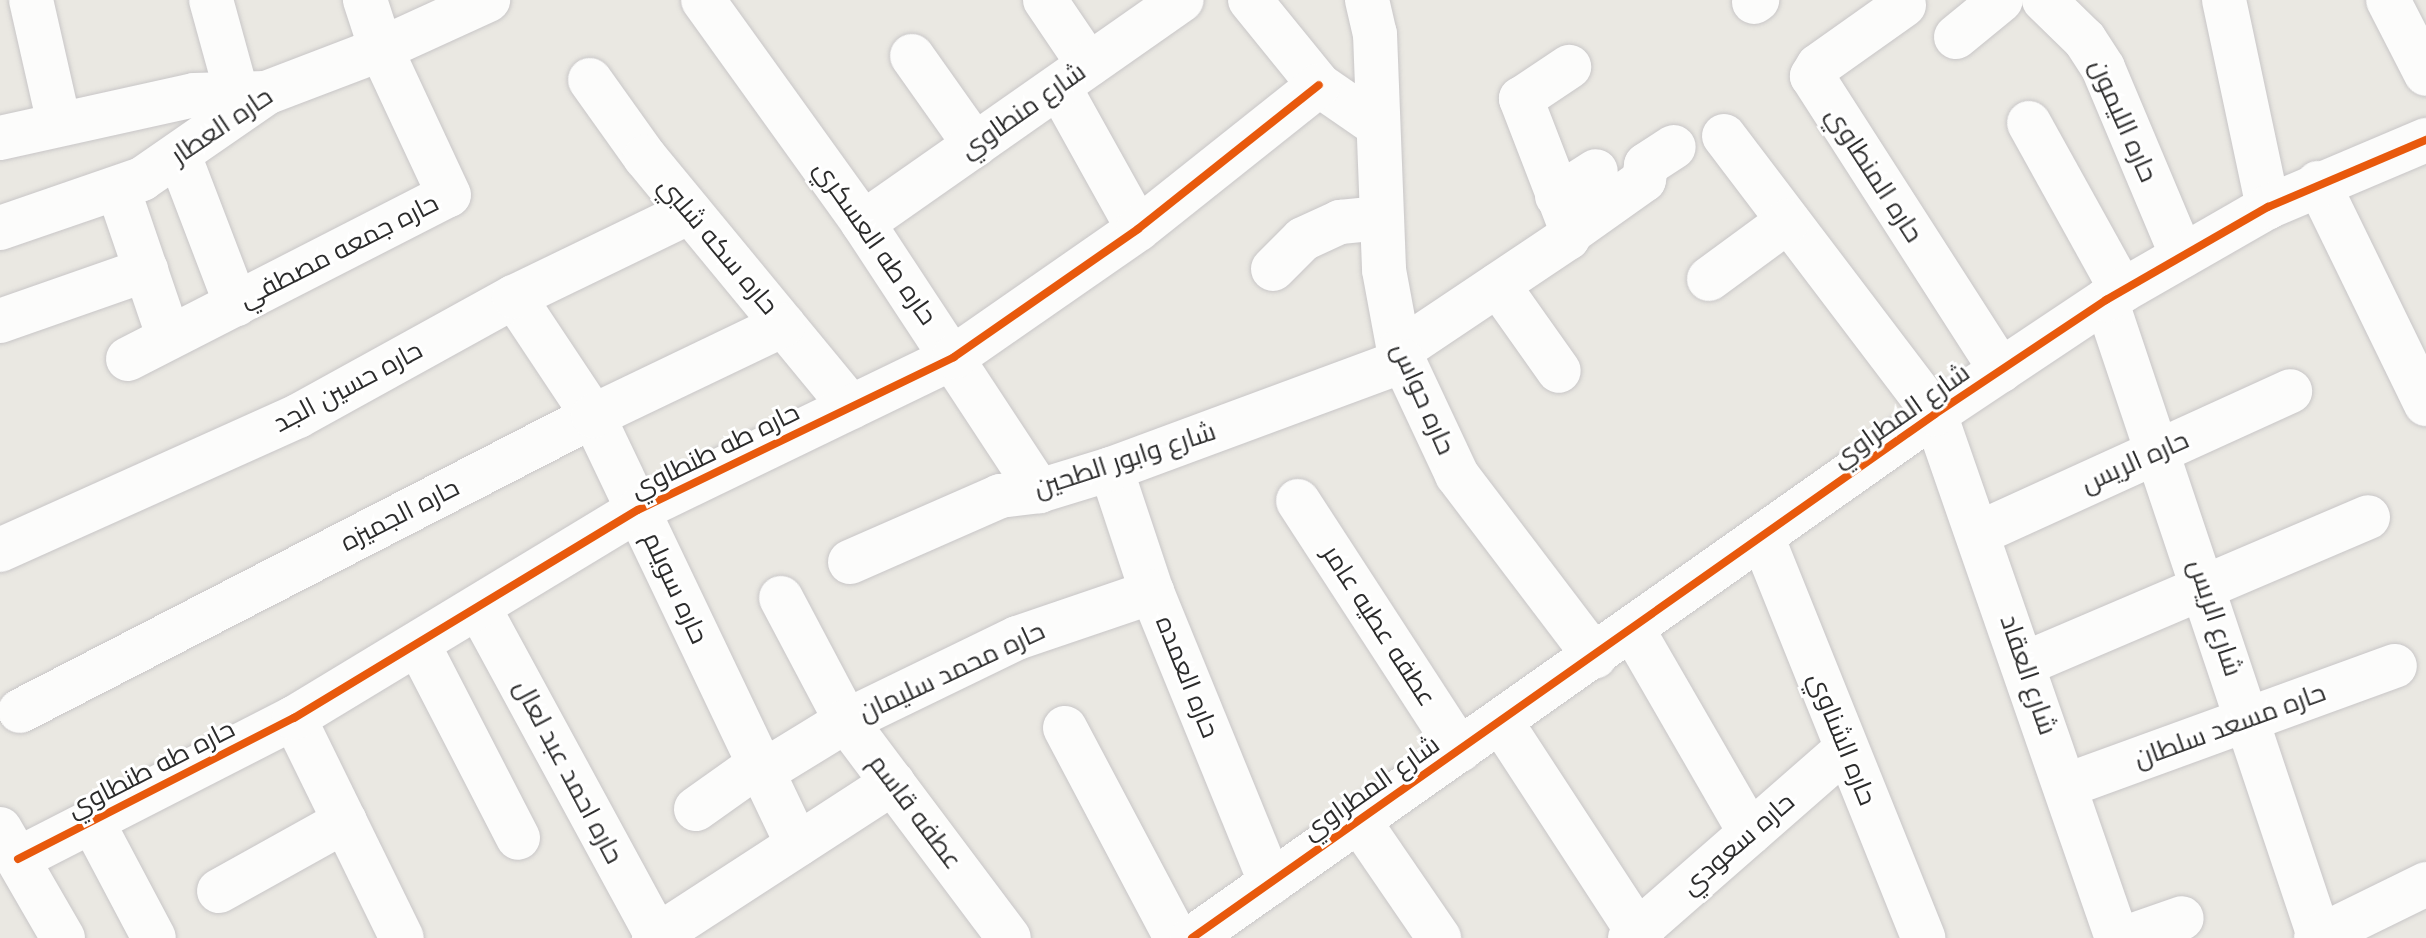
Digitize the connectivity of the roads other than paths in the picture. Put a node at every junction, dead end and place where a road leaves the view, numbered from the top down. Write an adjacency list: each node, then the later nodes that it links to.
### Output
1 (31, 0): 24 (street)
2 (211, 0): 23 (street)
3 (365, 0): 16 (street)
4 (488, 0): 16 (street, حاره العطار)
5 (1045, 0): 20 (street)
6 (1182, 0): 20 (street, شارع منطاوي)
7 (1250, 0): 22 (street)
8 (1367, 0): 26 (street, حاره حواس)
9 (2001, 0): 15 (street)
10 (2044, 0): 44 (street, حاره الليمون)
11 (2224, 0): 36 (street)
12 (2388, 0): 19 (street)
13 (1904, 5): 58 (street, حاره المنطاوي)
14 (720, 6): 41 (street, حاره طه العسكري)
15 (1956, 37)
16 (381, 49): 23 (street, حاره العطار); 51 (street, حاره جمعه مصطفي)
17 (912, 56): 30 (street)
18 (1569, 67): 38 (street)
19 (2426, 74)
20 (1074, 76): 30 (street, شارع منطاوي); 43 (street)
21 (590, 80): 37 (street, حاره سكه شلبي)
22 (1319, 85): 26 (street); 43 (street, حاره طه طنطاوي)
23 (251, 92): 24 (street); 32 (street, حاره العطار)
24 (59, 123): 28 (street)
25 (2029, 123): 49 (street, شارع الريس)
26 (1377, 125): 39 (street, حاره حواس)
27 (1724, 136): 40 (street, شارع العقاد)
28 (0, 138)
29 (2426, 140): 34 (street, شارع المطراوي)
30 (975, 145): 41 (street, شارع منطاوي)
31 (1674, 147): 38 (street)
32 (179, 155): 35 (street, حاره العطار); 51 (street)
33 (1596, 171): 38 (street)
34 (2318, 183): 36 (street, شارع المطراوي); 61 (street)
35 (118, 189): 42 (street, حاره العطار); 46 (street)
36 (2268, 207): 44 (street, شارع المطراوي)
37 (690, 212): 50 (street, حاره حسين الجد); 53 (street, حاره سكه شلبي)
38 (1564, 214): 48 (street, شارع وابور الطحين)
39 (1381, 218): 45 (street); 55 (street, حاره حواس)
40 (1788, 221): 47 (street); 63 (street, شارع العقاد)
41 (863, 223): 56 (street, حاره طه العسكري)
42 (0, 228)
43 (1138, 229): 56 (street, حاره طه طنطاوي)
44 (2182, 256): 49 (street, شارع المطراوي)
45 (1273, 269)
46 (146, 270): 52 (street); 54 (street)
47 (1709, 279)
48 (1498, 285): 55 (street, شارع وابور الطحين); 59 (street)
49 (2114, 296): 58 (street, شارع المطراوي); 65 (street, شارع الريس)
50 (514, 297): 64 (street, حاره سويلم); 73 (street, حاره حسين الجد)
51 (236, 304): 54 (street, حاره جمعه مصطفي)
52 (0, 321)
53 (783, 325): 62 (street, حاره سكه شلبي); 64 (street, حاره الجميزه)
54 (169, 338): 57 (street, حاره جمعه مصطفي)
55 (1401, 356): 66 (street, شارع وابور الطحين); 81 (street, حاره حواس)
56 (954, 357): 62 (street, حاره طه طنطاوي); 67 (street, حاره طه العسكري)
57 (128, 359)
58 (2001, 370): 63 (street, شارع المطراوي)
59 (1559, 371)
60 (2290, 391): 65 (street, حاره الريس)
61 (2426, 404)
62 (851, 407): 69 (street, حاره طه طنطاوي)
63 (1935, 414): 71 (street, شارع العقاد); 72 (street, شارع المطراوي)
64 (593, 416): 69 (street, حاره سويلم); 84 (street, حاره الجميزه)
65 (2159, 451): 71 (street, حاره الريس); 75 (street, شارع الريس)
66 (1111, 469): 67 (street, شارع وابور الطحين); 76 (street, حاره العمده)
67 (1039, 491): 74 (street, شارع وابور الطحين)
68 (1298, 501): 91 (street, عطفه عطيه عامر)
69 (638, 510): 78 (street, حاره طه طنطاوي); 92 (street, حاره سويلم)
70 (2368, 517): 75 (street)
71 (1979, 533): 82 (street, شارع العقاد)
72 (1763, 539): 79 (street, شارع المطراوي); 90 (street, حاره الشناوي)
73 (0, 550)
74 (850, 562)
75 (2204, 585): 82 (street); 86 (street, شارع الريس)
76 (1152, 592): 87 (street, حاره محمد سليمان); 103 (street, حاره العمده)
77 (781, 598): 87 (street, عطفه قاسم)
78 (479, 608): 80 (street, حاره طه طنطاوي); 109 (street, حاره احمد عبد لعال)
79 (1633, 630): 81 (street, شارع المطراوي); 99 (street)
80 (418, 644): 85 (street, حاره طه طنطاوي); 100 (street)
81 (1595, 657): 88 (street, شارع المطراوي)
82 (2024, 664): 94 (street, شارع العقاد)
83 (2395, 666): 86 (street, حاره مسعد سلطان)
84 (20, 711)
85 (294, 718): 96 (street, حاره طه طنطاوي); 97 (street)
86 (2248, 719): 94 (street, حاره مسعد سلطان); 110 (street, شارع الريس)
87 (846, 721): 92 (street, حاره محمد سليمان); 93 (street, عطفه قاسم)
88 (1501, 722): 91 (street, شارع المطراوي); 108 (street)
89 (1065, 728): 115 (street)
90 (1846, 749): 99 (street, حاره سعودي); 117 (street, حاره الشناوي)
91 (1460, 750): 98 (street, شارع المطراوي)
92 (760, 769): 95 (street, حاره محمد سليمان); 102 (street, حاره سويلم)
93 (893, 783): 102 (street); 114 (street, عطفه قاسم)
94 (2065, 786): 118 (street, شارع العقاد)
95 (696, 809)
96 (92, 821): 101 (street, حاره طه طنطاوي); 112 (street)
97 (345, 821): 105 (street); 113 (street)
98 (1359, 821): 103 (street, شارع المطراوي); 116 (street)
99 (1750, 833): 108 (street, حاره سعودي)
100 (518, 838)
101 (9, 844): 111 (street)
102 (798, 845): 109 (street)
103 (1271, 883): 107 (street, شارع المطراوي)
104 (2426, 884): 110 (street)
105 (219, 891)
106 (2182, 918): 119 (street)
107 (1212, 932)
108 (1636, 936)
109 (655, 937)
110 (2318, 937)
111 (63, 938)
112 (154, 938)
113 (402, 938)
114 (1009, 938)
115 (1176, 938)
116 (1439, 938)
117 (1923, 938)
118 (2117, 938)
119 (2125, 938)

